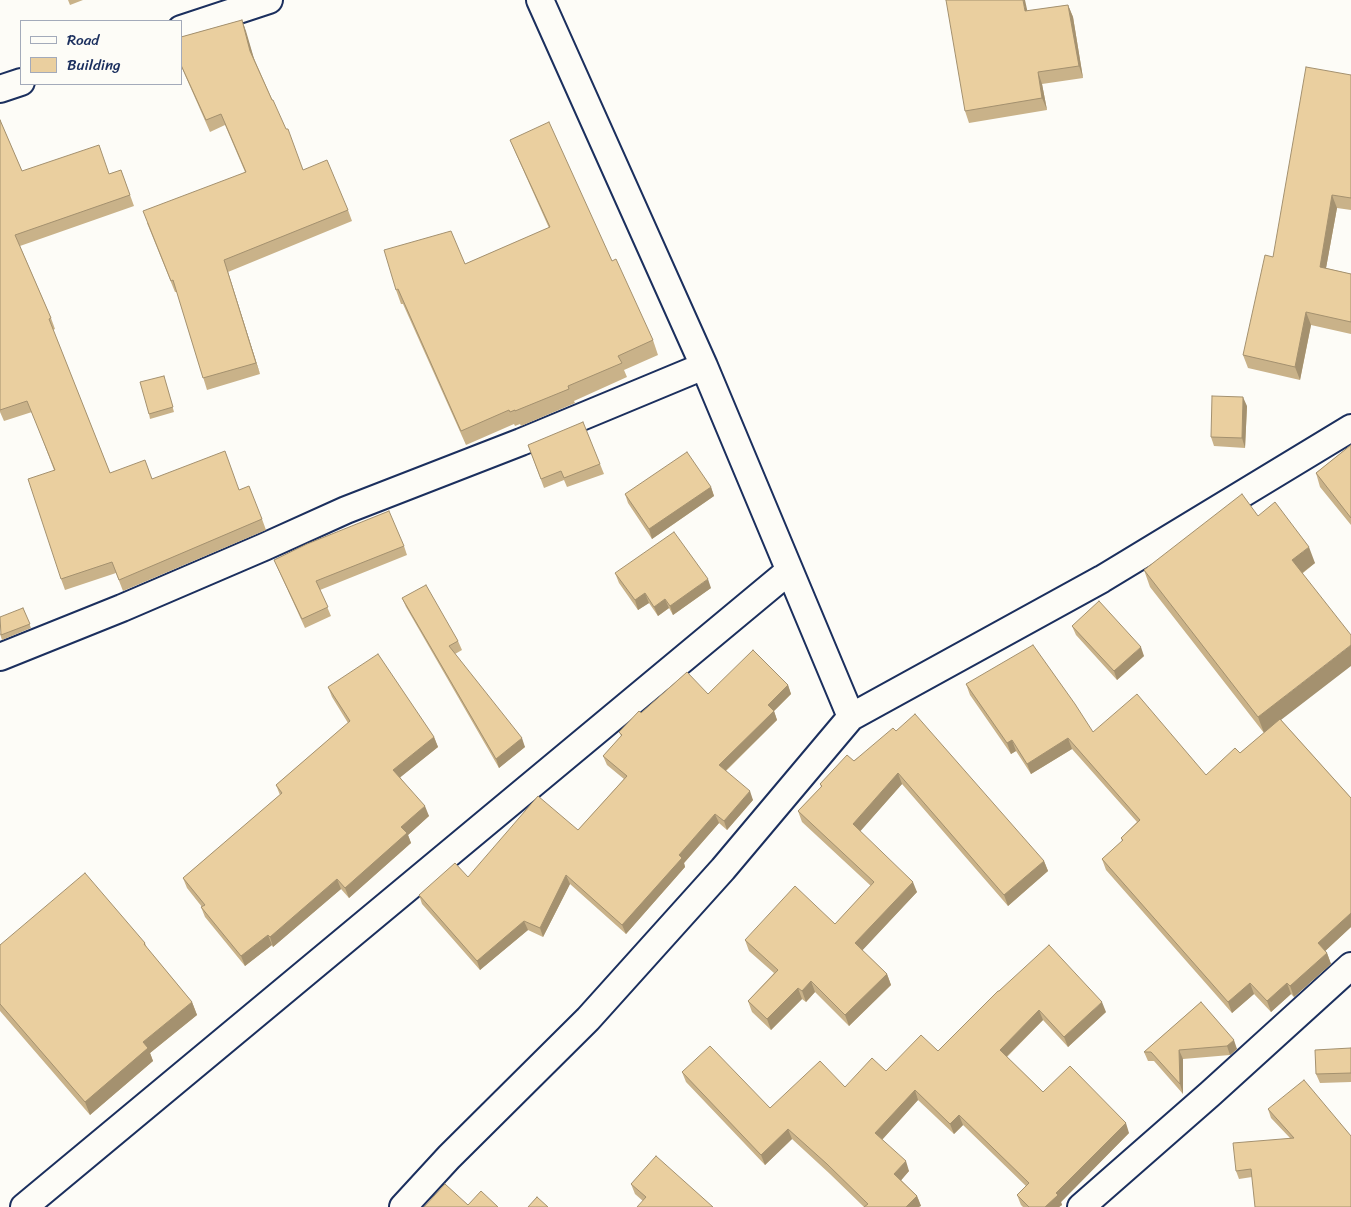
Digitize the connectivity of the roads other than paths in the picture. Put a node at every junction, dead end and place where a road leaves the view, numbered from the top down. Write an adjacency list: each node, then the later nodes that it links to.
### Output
1 (269, 0): 3 (street)
2 (540, 0): 6 (street)
3 (182, 29)
4 (20, 82): 5 (street)
5 (0, 89)
6 (704, 366): 8 (street); 9 (street)
7 (1351, 428): 10 (street)
8 (789, 571): 10 (street); 12 (street)
9 (0, 657)
10 (851, 718): 13 (street)
11 (1351, 966): 14 (street)
12 (24, 1207)
13 (403, 1207)
14 (1081, 1207)

